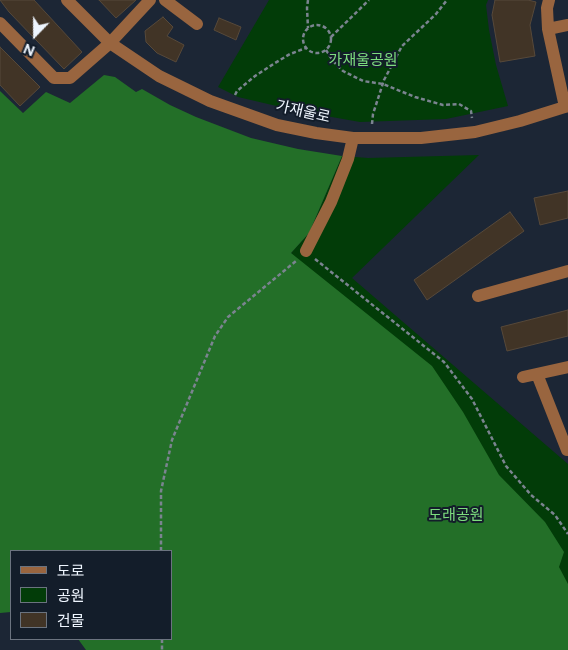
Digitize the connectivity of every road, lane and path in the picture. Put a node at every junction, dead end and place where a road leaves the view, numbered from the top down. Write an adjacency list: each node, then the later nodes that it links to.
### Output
1 (67, 0): 14 (street, 가재울로)
2 (150, 0): 14 (street)
3 (165, 0): 9 (street)
4 (308, 0): 11 (path)
5 (369, 0): 13 (path)
6 (447, 0): 17 (path)
7 (548, 0): 12 (street, 가재울로)
8 (0, 23): 14 (street)
9 (197, 24)
10 (568, 25): 12 (street)
11 (308, 28): 13 (path); 15 (path)
12 (548, 29): 19 (street, 가재울로)
13 (331, 37): 16 (path)
14 (110, 43): 18 (street, 가재울로)
15 (306, 48): 16 (path); 18 (path)
16 (326, 50): 17 (path)
17 (383, 84): 20 (path); 22 (path)
18 (227, 107): 21 (street, 가재울로)
19 (566, 107): 20 (street, 가재울로)
20 (475, 132): 22 (street, 가재울로)
21 (353, 138): 22 (street, 가재울로); 23 (street)
22 (370, 138)
23 (306, 252): 30 (path); 31 (path)
24 (568, 271): 25 (street)
25 (478, 296)
26 (568, 367): 27 (street)
27 (537, 374): 28 (street); 29 (street)
28 (523, 377)
29 (568, 450)
30 (568, 534)
31 (162, 550)

